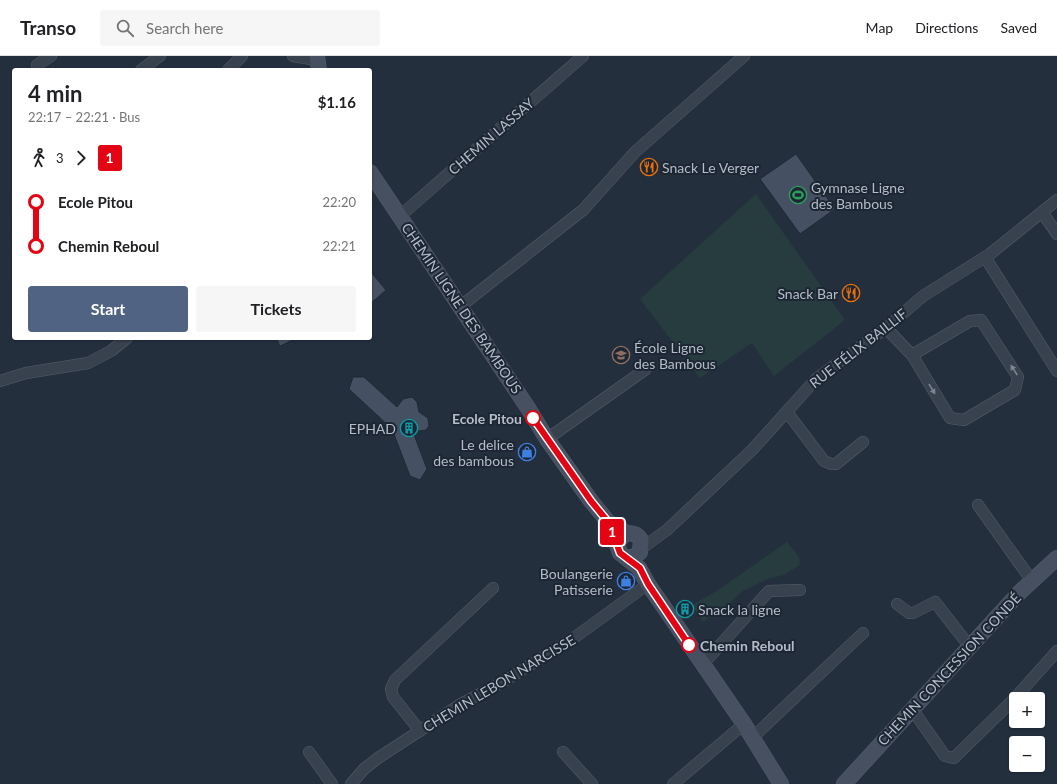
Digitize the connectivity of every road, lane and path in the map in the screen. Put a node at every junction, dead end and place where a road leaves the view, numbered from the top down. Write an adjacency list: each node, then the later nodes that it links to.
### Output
1 (51, 56): 8 (street)
2 (160, 56): 9 (street)
3 (242, 56): 10 (street)
4 (293, 56): 7 (street)
5 (583, 56): 14 (street, CHEMIN LASSAY)
6 (744, 56): 17 (street)
7 (318, 62)
8 (37, 65)
9 (144, 68)
10 (230, 68)
11 (372, 175): 14 (main road, CHEMIN LIGNE DES BAMBOUS)
12 (1057, 200): 13 (street, RUE FÉLIX BAILLIF)
13 (1042, 212): 15 (street); 16 (street, RUE FÉLIX BAILLIF)
14 (400, 216): 17 (main road, CHEMIN LIGNE DES BAMBOUS)
15 (1057, 234)
16 (985, 257): 18 (street, RUE FÉLIX BAILLIF); 22 (street)
17 (461, 306): 25 (main road, CHEMIN LIGNE DES BAMBOUS)
18 (886, 328): 20 (street); 24 (street, RUE FÉLIX BAILLIF)
19 (125, 340): 23 (street)
20 (912, 355): 20 (street, one-way to 20)
21 (646, 369): 25 (street)
22 (1057, 371)
23 (0, 381)
24 (787, 412): 26 (street); 28 (street, RUE FÉLIX BAILLIF)
25 (547, 439): 28 (main road, CHEMIN LIGNE DES BAMBOUS)
26 (863, 442)
27 (978, 505): 30 (street)
28 (631, 545): 31 (main road, CHEMIN LIGNE DES BAMBOUS)
29 (1057, 558): 30 (main road, CHEMIN CONCESSION CONDÉ)
30 (1032, 581): 36 (main road, CHEMIN CONCESSION CONDÉ)
31 (648, 584): 38 (main road, CHEMIN LIGNE DES BAMBOUS); 41 (street, CHEMIN LEBON NARCISSE)
32 (493, 588): 41 (street)
33 (800, 590): 38 (street)
34 (897, 604): 36 (street)
35 (863, 634): 42 (street)
36 (970, 647): 39 (main road, CHEMIN CONCESSION CONDÉ)
37 (1057, 650): 39 (street)
38 (702, 665): 40 (main road, CHEMIN LIGNE DES BAMBOUS)
39 (912, 710): 50 (main road, CHEMIN CONCESSION CONDÉ)
40 (744, 724): 42 (main road, CHEMIN LIGNE DES BAMBOUS); 48 (street)
41 (420, 731): 46 (street, CHEMIN LEBON NARCISSE)
42 (752, 738): 49 (main road, CHEMIN LIGNE DES BAMBOUS)
43 (309, 752): 45 (street)
44 (563, 752): 47 (street)
45 (332, 784)
46 (351, 784)
47 (592, 784)
48 (673, 784)
49 (781, 784)
50 (844, 784)

